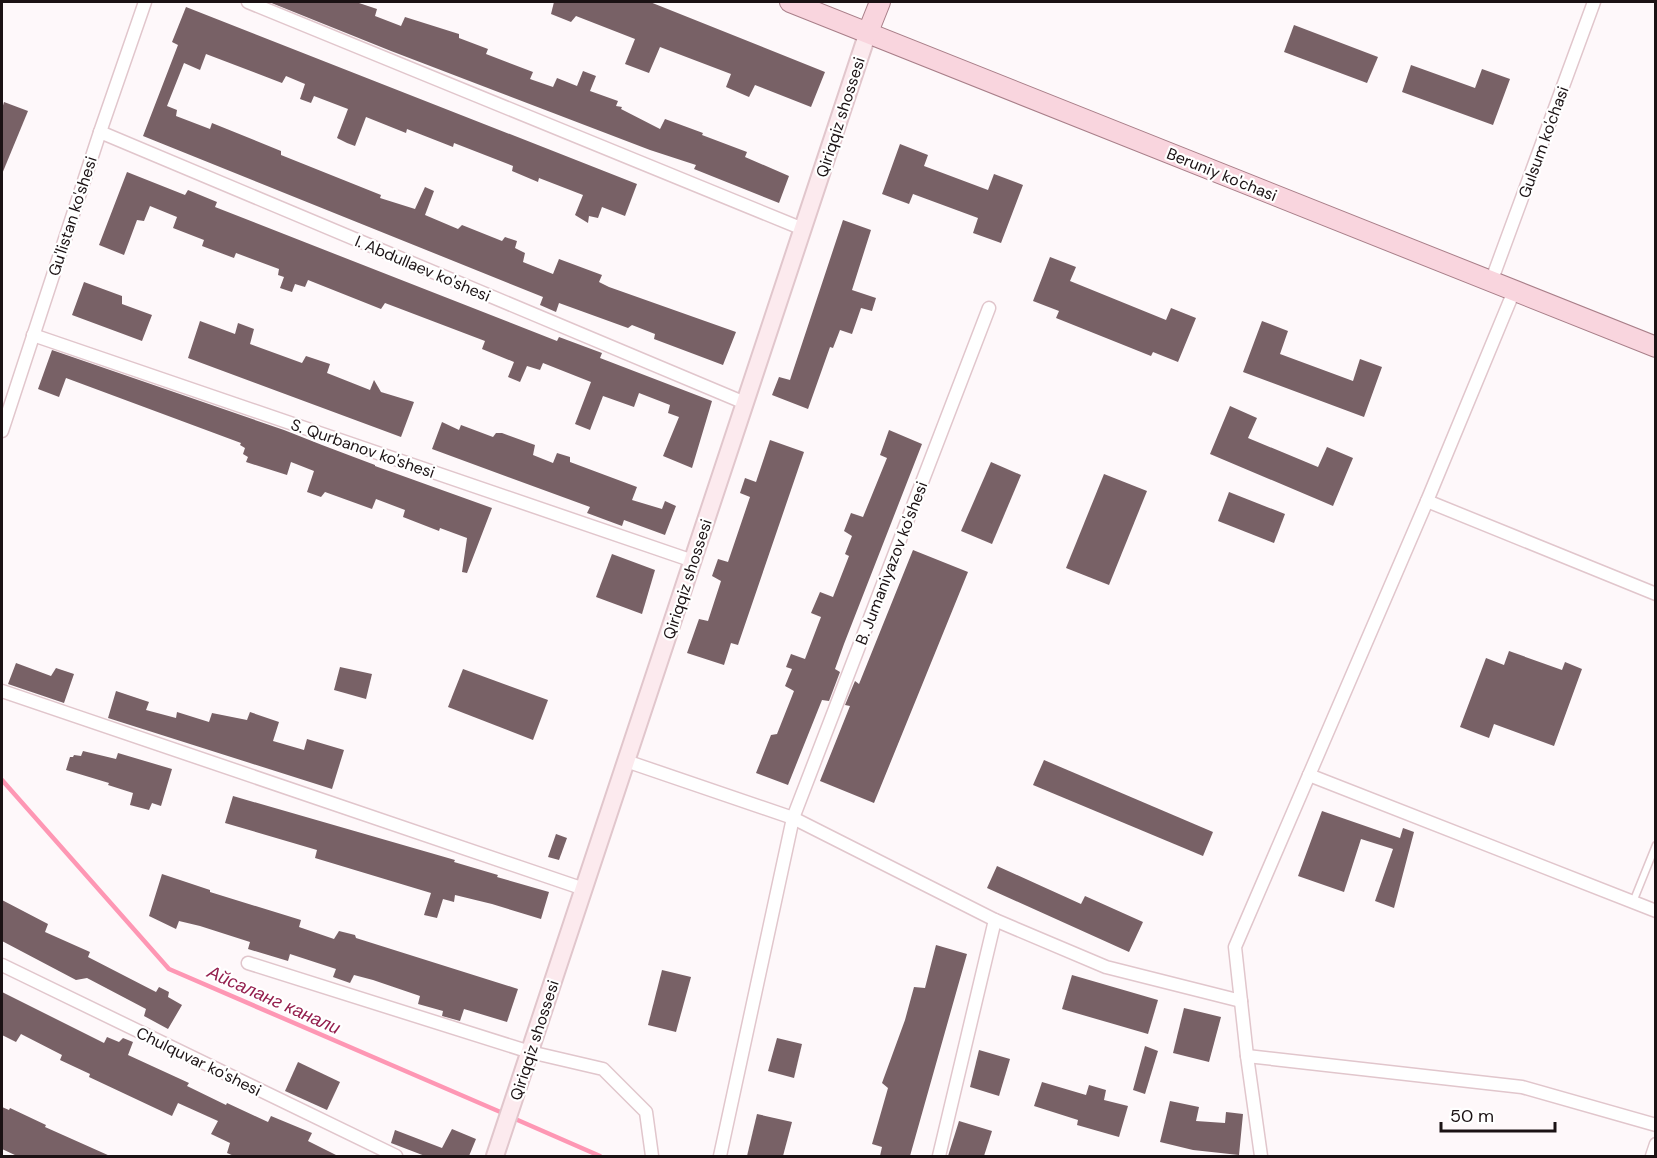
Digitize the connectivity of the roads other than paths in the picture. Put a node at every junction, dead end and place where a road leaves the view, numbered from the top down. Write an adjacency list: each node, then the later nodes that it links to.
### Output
1 (145, 2): 7 (street, Gu'listan ko'shesi)
2 (248, 2): 8 (street)
3 (790, 2): 6 (main road, Beruniy ko'chasi)
4 (880, 2): 6 (main road, Qiriqqiz shossesi)
5 (1594, 2): 9 (street, Gulsum ko'chasi)
6 (868, 32): 8 (main road, Qiriqqiz shossesi); 9 (main road, Beruniy ko'chasi)
7 (100, 132): 12 (street, Gu'listan ko'shesi); 14 (street, I. Abdullaev ko'shesi)
8 (803, 229): 14 (main road, Qiriqqiz shossesi)
9 (1491, 282): 10 (main road, Beruniy ko'chasi)
10 (1514, 291): 13 (main road, Beruniy ko'chasi); 16 (street)
11 (989, 308): 22 (street, B. Jumaniyazov ko'shesi)
12 (33, 335): 15 (street, Gu'listan ko'shesi); 17 (street, S. Qurbanov ko'shesi)
13 (1656, 346)
14 (745, 404): 17 (main road, Qiriqqiz shossesi)
15 (2, 432)
16 (1427, 501): 18 (street); 21 (street)
17 (693, 561): 20 (main road, Qiriqqiz shossesi)
18 (1656, 594)
19 (2, 692): 24 (street)
20 (626, 761): 22 (street); 24 (main road, Qiriqqiz shossesi)
21 (1309, 775): 25 (street); 30 (street)
22 (793, 818): 27 (street); 38 (street, B. Jumaniyazov ko'shesi)
23 (1656, 845): 25 (lane)
24 (584, 889): 31 (main road, Qiriqqiz shossesi)
25 (1633, 902): 26 (street)
26 (1656, 911)
27 (995, 920): 30 (street); 39 (street)
28 (248, 963): 31 (street)
29 (2, 965): 35 (street, Chulquvar ko'shesi)
30 (1241, 1001): 32 (street)
31 (530, 1052): 36 (main road, Qiriqqiz shossesi); 37 (street)
32 (1247, 1056): 33 (street); 40 (street)
33 (1656, 1125)
34 (1656, 1144): 41 (street)
35 (396, 1156)
36 (495, 1156)
37 (652, 1156)
38 (720, 1156)
39 (939, 1156)
40 (1261, 1156)
41 (1652, 1156)

